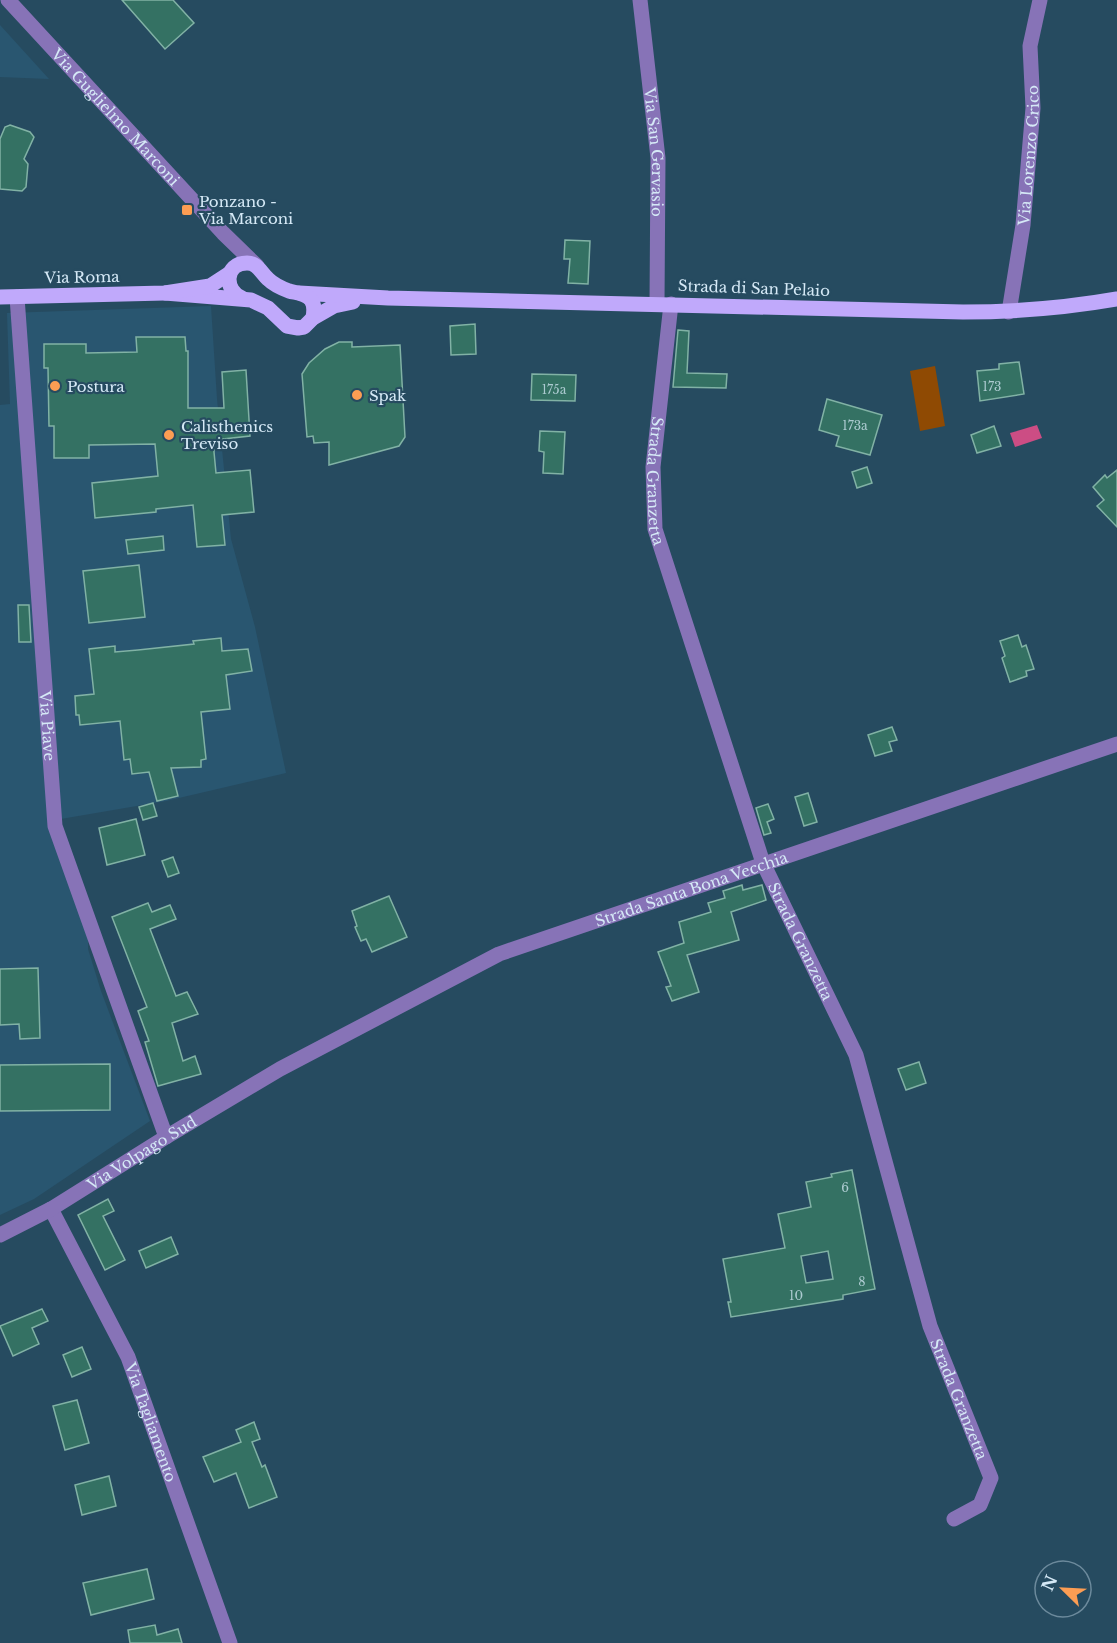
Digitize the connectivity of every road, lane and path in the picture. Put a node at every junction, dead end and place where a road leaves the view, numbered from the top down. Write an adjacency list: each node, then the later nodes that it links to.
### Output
1 (8, 0): 4 (street, Via Guglielmo Marconi)
2 (640, 0): 13 (street, Via San Gervasio)
3 (1040, 0): 14 (street, Via Lorenzo Crico)
4 (230, 254): 5 (street, Via Guglielmo Marconi); 5 (main road); 6 (main road, Via Roma); 10 (main road)
5 (257, 266): 7 (main road)
6 (165, 293): 9 (main road, Via Roma); 10 (main road, Via Roma)
7 (299, 293): 11 (main road, Strada di San Pelaio); 15 (main road)
8 (0, 297): 9 (main road, Via Roma)
9 (17, 297): 19 (street, Via Piave)
10 (242, 298): 15 (main road, Strada di San Pelaio)
11 (388, 298): 13 (main road, Strada di San Pelaio); 15 (main road, Strada di San Pelaio)
12 (1117, 299): 14 (main road, Strada di San Pelaio)
13 (664, 304): 14 (main road, Strada di San Pelaio); 17 (street, Strada Granzetta)
14 (1009, 312)
15 (319, 314)
16 (1117, 744): 17 (street, Strada Santa Bona Vecchia)
17 (763, 863): 18 (street, Strada Santa Bona Vecchia); 22 (street, Strada Granzetta)
18 (280, 1069): 19 (street, Via Volpago Sud)
19 (166, 1137): 20 (street, Via Volpago Sud)
20 (51, 1209): 21 (street, Via Volpago Sud); 23 (street, Via Tagliamento)
21 (0, 1235)
22 (954, 1519)
23 (230, 1643)

